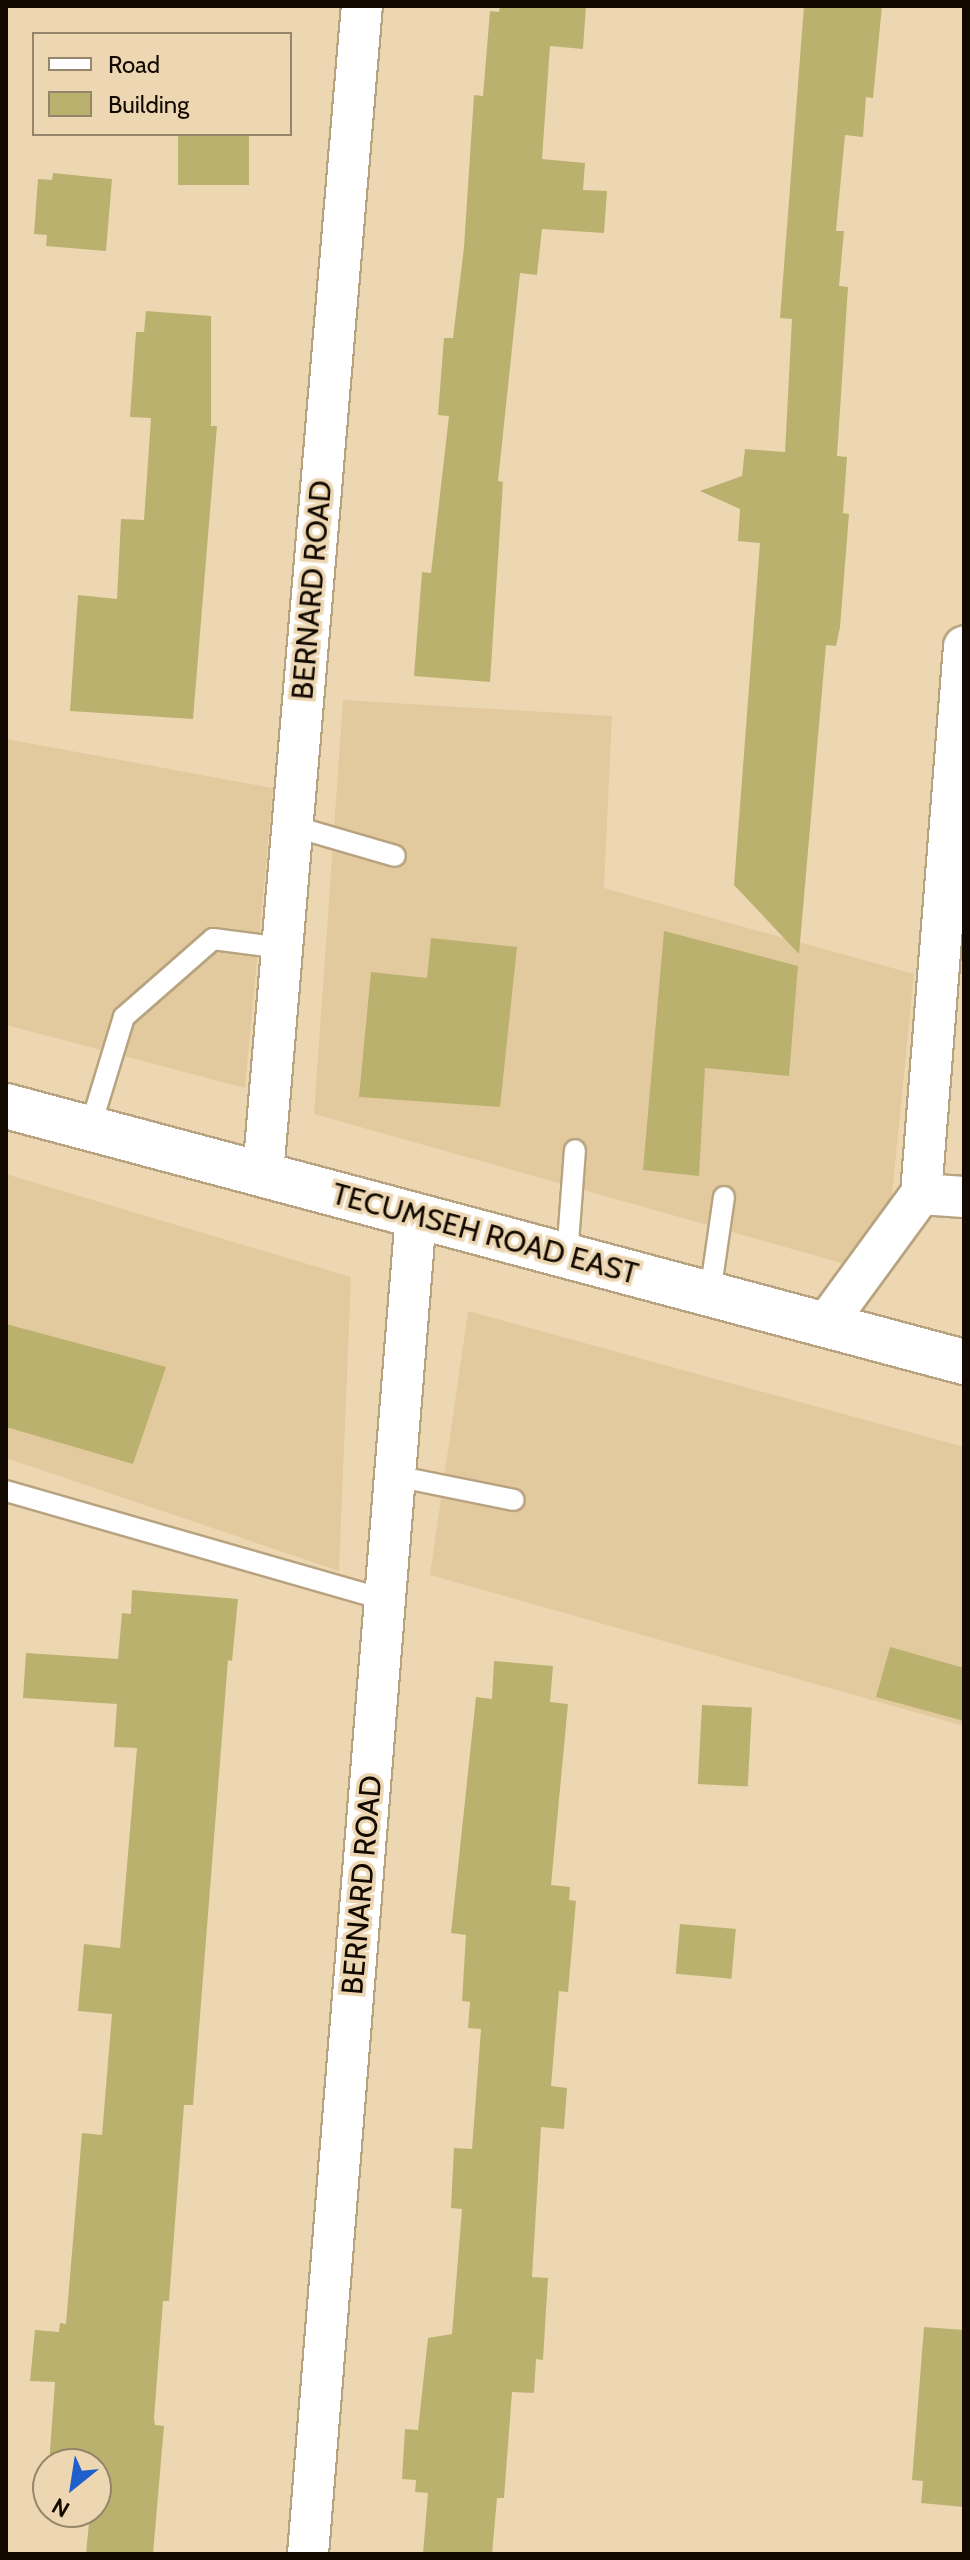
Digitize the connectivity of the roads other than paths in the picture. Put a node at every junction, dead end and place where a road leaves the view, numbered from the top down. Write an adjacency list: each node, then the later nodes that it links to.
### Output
1 (362, 6): 3 (street, BERNARD ROAD)
2 (964, 647): 10 (street)
3 (292, 826): 4 (lane); 5 (street, BERNARD ROAD)
4 (395, 856)
5 (282, 948): 7 (lane); 9 (street, BERNARD ROAD)
6 (6, 1106): 7 (main road, TECUMSEH ROAD EAST)
7 (90, 1128): 9 (main road, TECUMSEH ROAD EAST)
8 (575, 1150): 14 (lane)
9 (263, 1174): 13 (main road, TECUMSEH ROAD EAST)
10 (921, 1194): 12 (street); 16 (street)
11 (724, 1197): 15 (lane)
12 (964, 1197)
13 (416, 1216): 14 (main road, TECUMSEH ROAD EAST); 18 (street, BERNARD ROAD)
14 (567, 1256): 15 (main road, TECUMSEH ROAD EAST)
15 (710, 1294): 16 (main road, TECUMSEH ROAD EAST)
16 (825, 1325): 17 (main road, TECUMSEH ROAD EAST)
17 (964, 1362)
18 (395, 1476): 20 (lane); 21 (street, BERNARD ROAD)
19 (6, 1491): 21 (lane)
20 (514, 1500)
21 (385, 1600): 22 (street, BERNARD ROAD)
22 (308, 2554)

